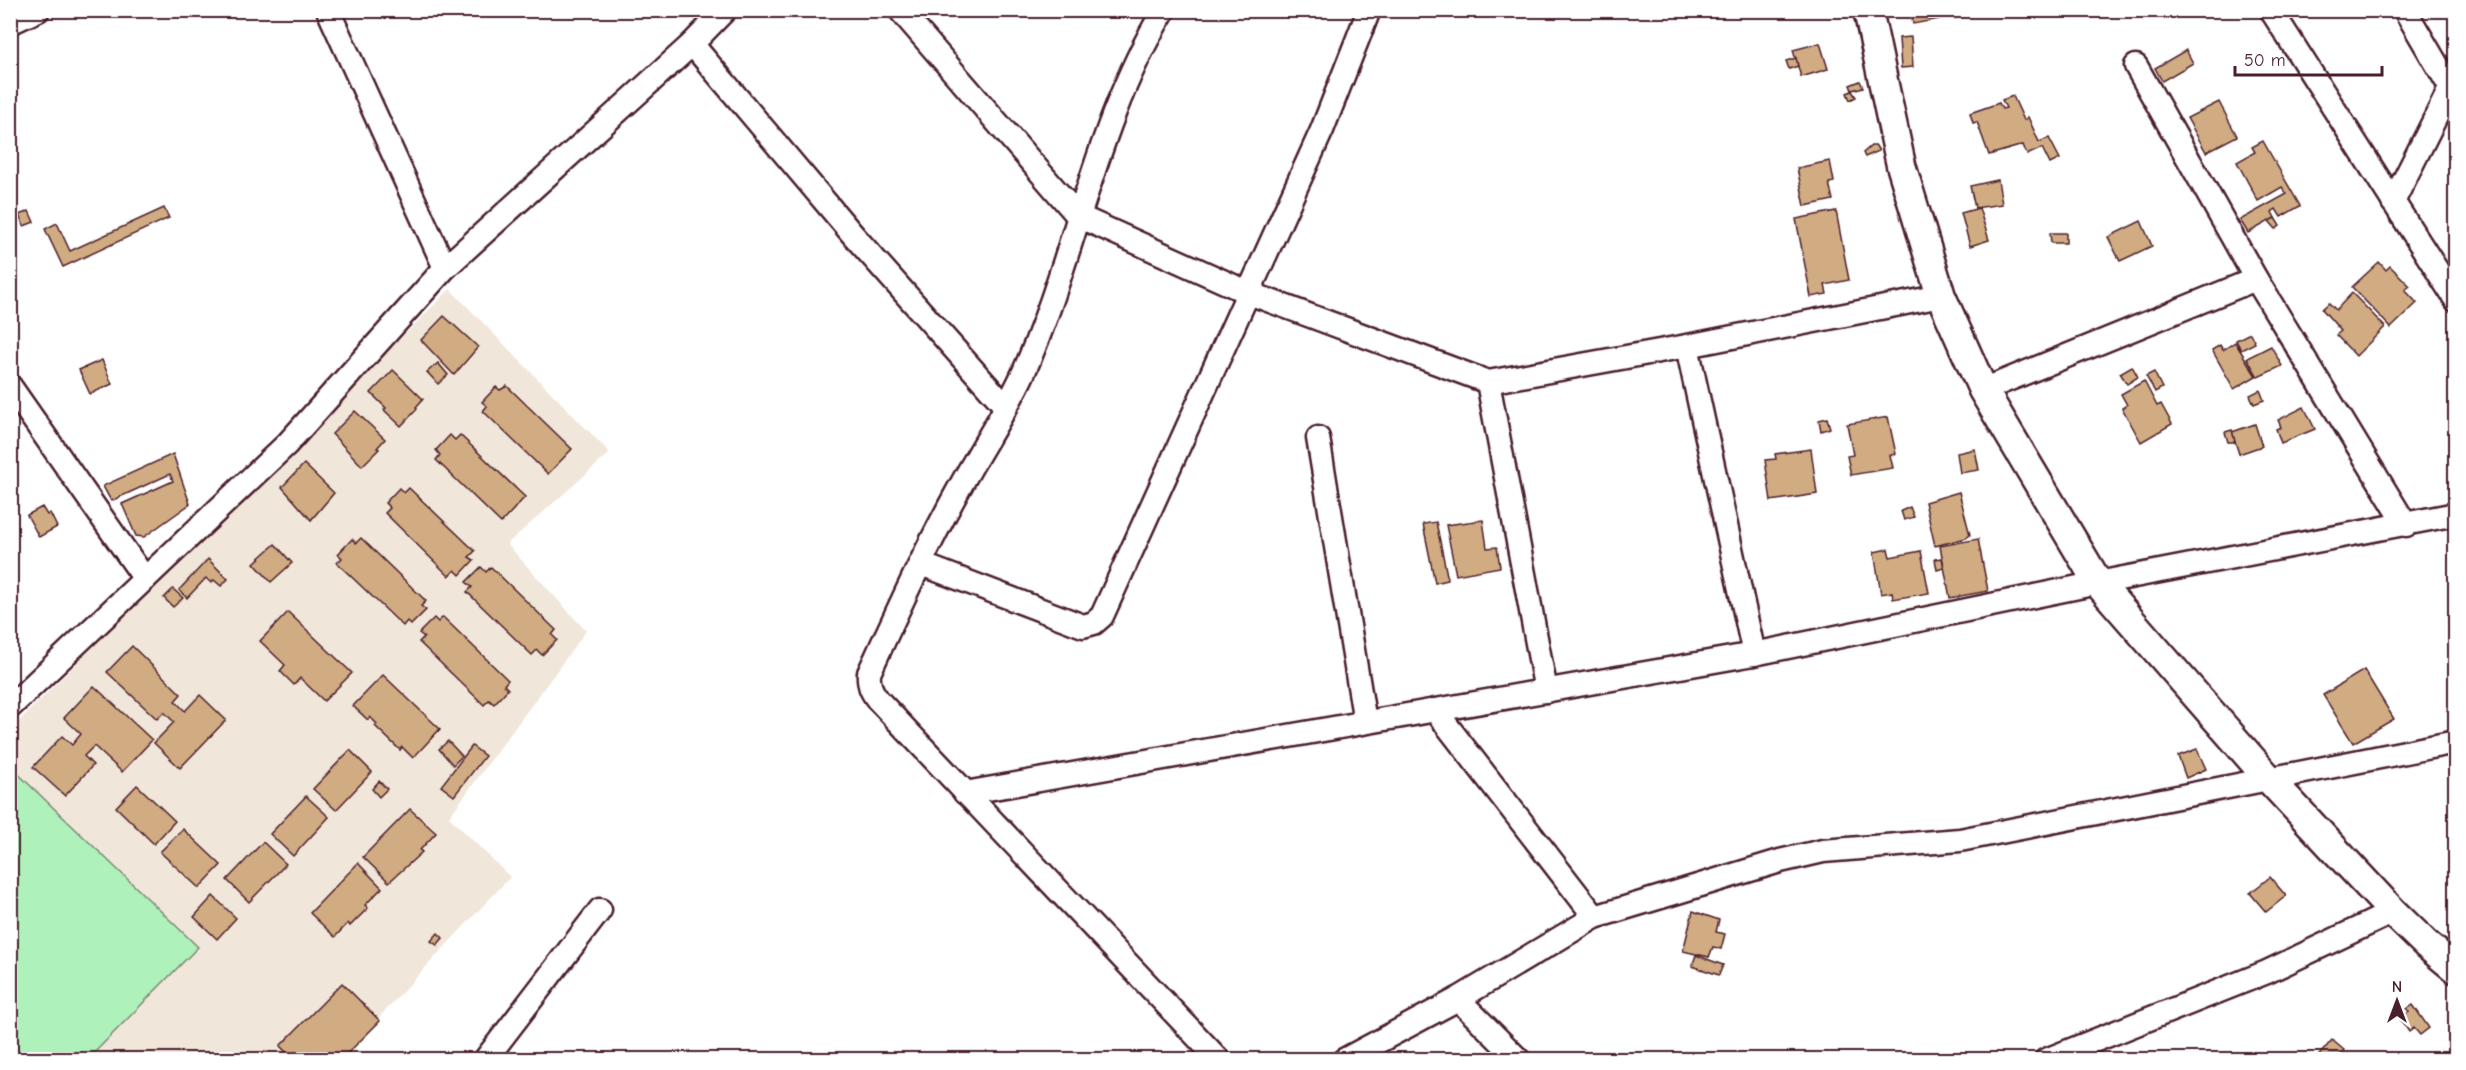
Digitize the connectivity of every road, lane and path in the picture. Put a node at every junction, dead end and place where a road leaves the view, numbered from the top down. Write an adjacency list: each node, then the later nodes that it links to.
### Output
1 (38, 10): 10 (street)
2 (328, 10): 16 (street)
3 (725, 10): 11 (street)
4 (900, 10): 15 (street)
5 (1164, 10): 15 (street)
6 (1369, 10): 18 (street)
7 (1868, 10): 19 (main road)
8 (2271, 10): 14 (street)
9 (2405, 10): 13 (street)
10 (10, 23)
11 (692, 44): 16 (street); 25 (street)
12 (2136, 66): 17 (street)
13 (2453, 82): 14 (street)
14 (2393, 202): 20 (street)
15 (1078, 216): 18 (street); 25 (street)
16 (445, 268): 31 (street)
17 (2256, 279): 24 (street); 29 (street)
18 (1249, 293): 22 (street); 30 (street)
19 (1941, 296): 21 (street); 24 (main road)
20 (2456, 300)
21 (1688, 346): 22 (street); 33 (street)
22 (1488, 382): 34 (street)
23 (10, 386): 26 (street)
24 (1983, 390): 32 (main road)
25 (1006, 407): 30 (street)
26 (20, 413): 31 (street)
27 (1318, 438): 37 (street)
28 (2456, 514): 29 (street)
29 (2406, 525): 32 (street)
30 (921, 564): 40 (street)
31 (145, 579): 35 (street)
32 (2098, 583): 33 (street); 39 (main road)
33 (1754, 654): 34 (street)
34 (1546, 691): 36 (street)
35 (10, 707)
36 (1435, 710): 37 (street); 43 (street)
37 (1365, 722): 40 (street)
38 (2456, 742): 39 (street)
39 (2269, 779): 42 (main road); 43 (street)
40 (965, 793): 47 (street)
41 (600, 910): 46 (street)
42 (2393, 912): 44 (main road); 50 (street)
43 (1595, 917): 45 (street)
44 (2456, 969)
45 (1458, 999): 48 (street); 49 (street)
46 (485, 1059)
47 (1219, 1059)
48 (1344, 1059)
49 (1519, 1059)
50 (2046, 1059)

